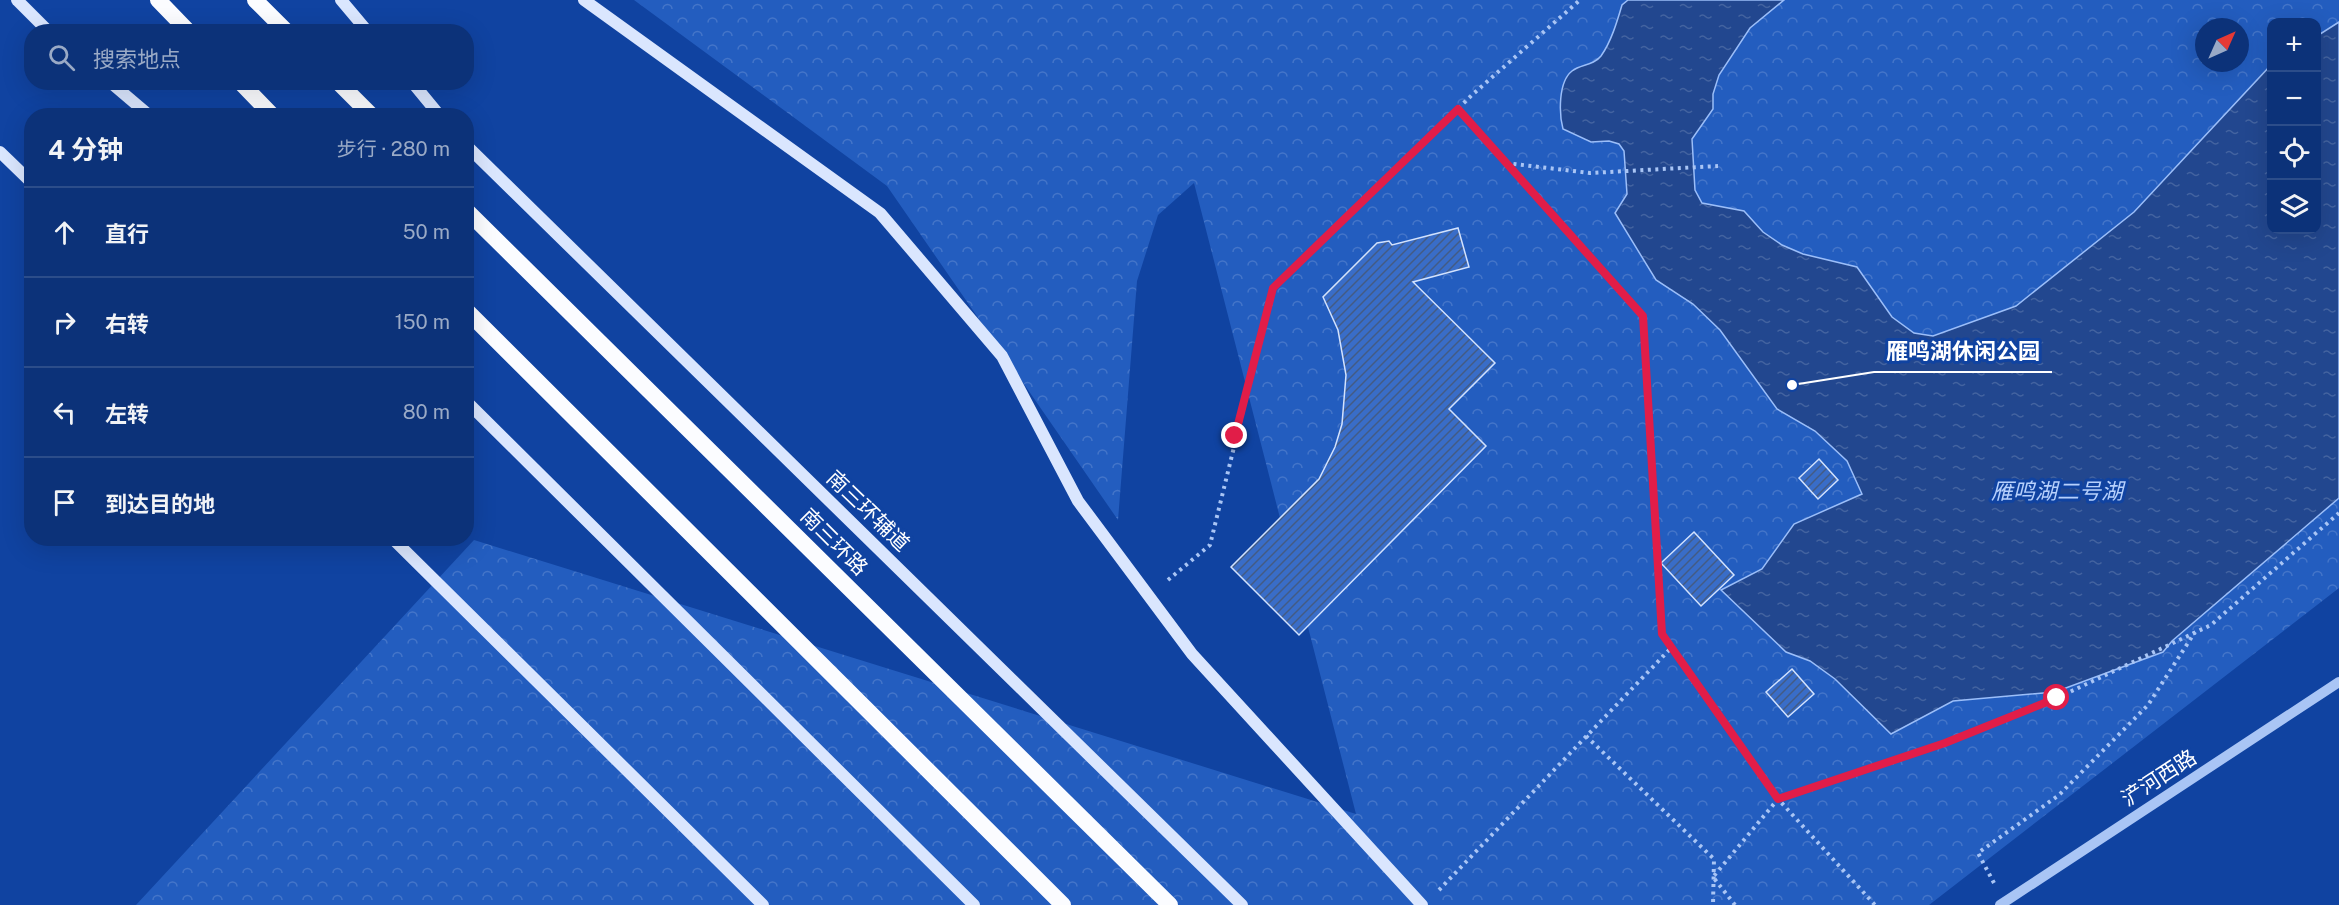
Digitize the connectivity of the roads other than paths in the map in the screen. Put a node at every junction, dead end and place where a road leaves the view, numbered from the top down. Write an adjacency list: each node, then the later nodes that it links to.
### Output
1 (17, 0): 6 (main road)
2 (158, 0): 7 (highway)
3 (255, 0): 8 (highway)
4 (341, 0): 9 (main road)
5 (584, 0): 32 (main road)
6 (41, 24)
7 (181, 24)
8 (279, 24)
9 (361, 24)
10 (119, 90): 14 (main road)
11 (248, 90): 15 (highway)
12 (346, 90): 16 (highway)
13 (419, 90): 17 (main road)
14 (141, 108)
15 (265, 108)
16 (364, 108)
17 (433, 108)
18 (0, 152): 20 (main road)
19 (474, 153): 31 (main road, 南三环辅道)
20 (24, 175)
21 (474, 218): 30 (highway, 南三环路)
22 (474, 318): 29 (highway)
23 (474, 410): 28 (main road)
24 (400, 546): 27 (main road)
25 (2339, 682): 26 (street, 浐河西路)
26 (2002, 904)
27 (763, 905)
28 (975, 905)
29 (1063, 905)
30 (1170, 905)
31 (1242, 905)
32 (1422, 905)

